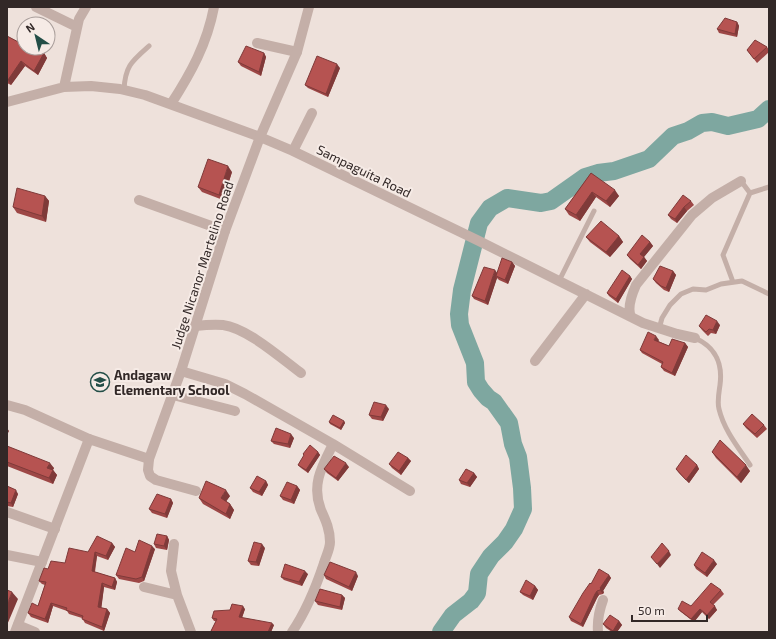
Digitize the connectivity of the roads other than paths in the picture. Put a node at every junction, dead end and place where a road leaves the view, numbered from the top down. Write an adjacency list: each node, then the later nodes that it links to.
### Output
1 (36, 7): 5 (street)
2 (86, 7): 5 (street)
3 (214, 7): 12 (street)
4 (310, 7): 8 (street, Judge Nicanor Martelino Road)
5 (77, 27): 9 (street)
6 (257, 43): 8 (street)
7 (149, 46): 10 (lane)
8 (297, 52): 14 (street, Judge Nicanor Martelino Road)
9 (64, 87): 10 (street, Sampaguita Road); 11 (street, Sampaguita Road)
10 (124, 90): 12 (street, Sampaguita Road)
11 (7, 102)
12 (171, 104): 14 (street, Sampaguita Road)
13 (312, 113): 15 (street)
14 (260, 137): 15 (street, Sampaguita Road); 21 (street, Judge Nicanor Martelino Road)
15 (293, 151): 22 (street, Sampaguita Road)
16 (741, 181): 18 (lane); 26 (street)
17 (769, 187): 18 (lane)
18 (750, 193): 23 (lane)
19 (140, 200): 21 (street)
20 (594, 211): 22 (lane)
21 (225, 231): 27 (street, Judge Nicanor Martelino Road)
22 (559, 281): 24 (street, Sampaguita Road)
23 (733, 282): 25 (lane); 28 (lane)
24 (586, 294): 26 (street, Sampaguita Road); 30 (street)
25 (769, 294)
26 (631, 317): 28 (street, Sampaguita Road)
27 (195, 326): 31 (street, Judge Nicanor Martelino Road); 32 (street)
28 (659, 329): 29 (street, Sampaguita Road)
29 (695, 338): 39 (lane)
30 (535, 361)
31 (181, 371): 33 (street, Judge Nicanor Martelino Road); 37 (street)
32 (301, 373)
33 (173, 395): 35 (street); 38 (street, Judge Nicanor Martelino Road)
34 (7, 405): 36 (street)
35 (235, 411)
36 (89, 438): 38 (street); 43 (street)
37 (333, 444): 40 (street); 53 (street)
38 (149, 459): 41 (street)
39 (750, 465)
40 (410, 491)
41 (196, 492)
42 (7, 512): 43 (street)
43 (55, 529): 46 (street)
44 (174, 544): 48 (street)
45 (7, 555): 46 (street)
46 (42, 562): 50 (street)
47 (144, 587): 48 (street)
48 (177, 595): 52 (street)
49 (603, 600): 54 (street)
50 (17, 628): 51 (street)
51 (35, 632)
52 (191, 632)
53 (292, 632)
54 (598, 632)

